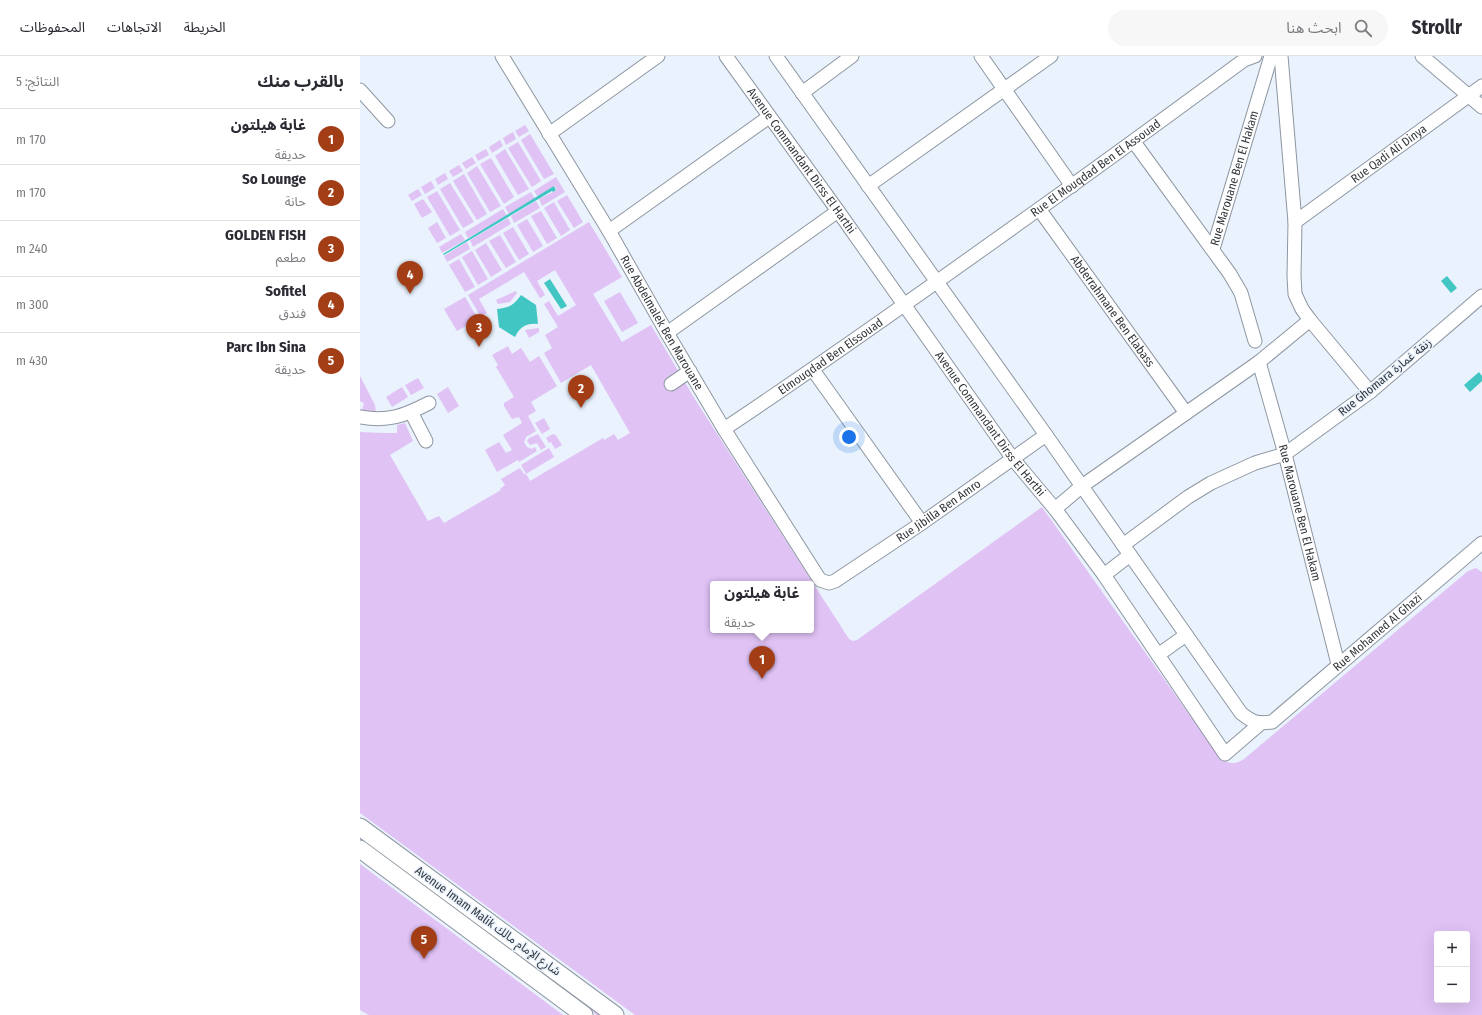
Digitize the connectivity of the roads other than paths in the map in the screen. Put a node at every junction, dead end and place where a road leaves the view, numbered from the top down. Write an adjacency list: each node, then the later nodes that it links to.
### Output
1 (502, 56): 20 (street, Rue Abdelmalek Ben Marouane)
2 (658, 56): 20 (street)
3 (726, 56): 18 (street, Avenue Commandant Dirss El Harthi)
4 (776, 56): 15 (street)
5 (852, 56): 15 (street)
6 (981, 56): 13 (street)
7 (1051, 56): 13 (street)
8 (1255, 56): 21 (street, Rue El Mouqdad Ben El Assouad)
9 (1271, 56): 28 (street, Rue Marouane Ben El Hakam)
10 (1281, 56): 26 (street)
11 (1422, 56): 16 (street)
12 (1482, 86): 16 (street, Rue Qadi Ali Dinya)
13 (1005, 89): 22 (street); 23 (street)
14 (360, 90): 19 (street)
15 (802, 93): 22 (street)
16 (1469, 96): 17 (street); 26 (street, Rue Qadi Ali Dinya)
17 (1482, 107)
18 (769, 117): 25 (street, Avenue Commandant Dirss El Harthi); 27 (street)
19 (388, 121)
20 (549, 134): 27 (street, Rue Abdelmalek Ben Marouane)
21 (1134, 142): 23 (street, Rue El Mouqdad Ben El Assouad); 28 (street)
22 (868, 186): 29 (street)
23 (1072, 186): 24 (street, Rue El Mouqdad Ben El Assouad)
24 (1039, 209): 29 (street, Rue El Mouqdad Ben El Assouad); 42 (street, Abderrahmane Ben Elabass)
25 (838, 211): 31 (street, Avenue Commandant Dirss El Harthi); 33 (street)
26 (1295, 222): 32 (street)
27 (608, 231): 33 (street, Rue Abdelmalek Ben Marouane)
28 (1213, 249): 34 (street, Rue Marouane Ben El Hakam)
29 (937, 283): 31 (street, Elmouqdad Ben Elssouad); 45 (street)
30 (1482, 296): 39 (street, Rue Ghomara زنقة غمارة)
31 (904, 306): 36 (street, Elmouqdad Ben Elssouad); 48 (street, Avenue Commandant Dirss El Harthi)
32 (1310, 320): 35 (street); 39 (street)
33 (667, 333): 37 (street, Rue Abdelmalek Ben Marouane)
34 (1255, 341)
35 (1259, 362): 42 (street); 47 (street, Rue Marouane Ben El Hakam)
36 (813, 370): 44 (street, Elmouqdad Ben Elssouad); 51 (street)
37 (690, 371): 38 (street); 44 (street, Rue Abdelmalek Ben Marouane)
38 (671, 384)
39 (1370, 392): 47 (street, Rue Ghomara زنقة غمارة)
40 (429, 403): 41 (street)
41 (411, 412): 43 (street); 46 (street)
42 (1186, 413): 49 (street)
43 (360, 417)
44 (724, 429): 55 (street, Rue Abdelmalek Ben Marouane)
45 (1046, 435): 48 (street, Rue Jibilla Ben Amro); 49 (street)
46 (426, 441)
47 (1285, 454): 53 (street, Rue Ghomara زنقة غمارة); 58 (street, Rue Marouane Ben El Hakam)
48 (1013, 459): 50 (street, Avenue Commandant Dirss El Harthi); 51 (street, Rue Jibilla Ben Amro)
49 (1082, 486): 50 (street); 53 (street)
50 (1055, 509): 54 (street, Avenue Commandant Dirss El Harthi)
51 (922, 523): 55 (street, Rue Jibilla Ben Amro)
52 (1482, 543): 58 (street, Rue Mohamed Al Ghazi)
53 (1127, 550): 54 (street, Rue Ghomara زنقة غمارة); 56 (street)
54 (1104, 576): 57 (street, Avenue Commandant Dirss El Harthi)
55 (830, 583)
56 (1186, 635): 57 (street); 59 (street)
57 (1158, 655): 59 (street, Avenue Commandant Dirss El Harthi)
58 (1338, 664): 59 (street, Rue Mohamed Al Ghazi)
59 (1266, 722)
60 (360, 827): 63 (main road, Avenue Imam Malik شارع الإمام مالك)
61 (361, 851): 62 (main road, Avenue Imam Malik شارع الإمام مالك)
62 (584, 1015)
63 (615, 1015)

